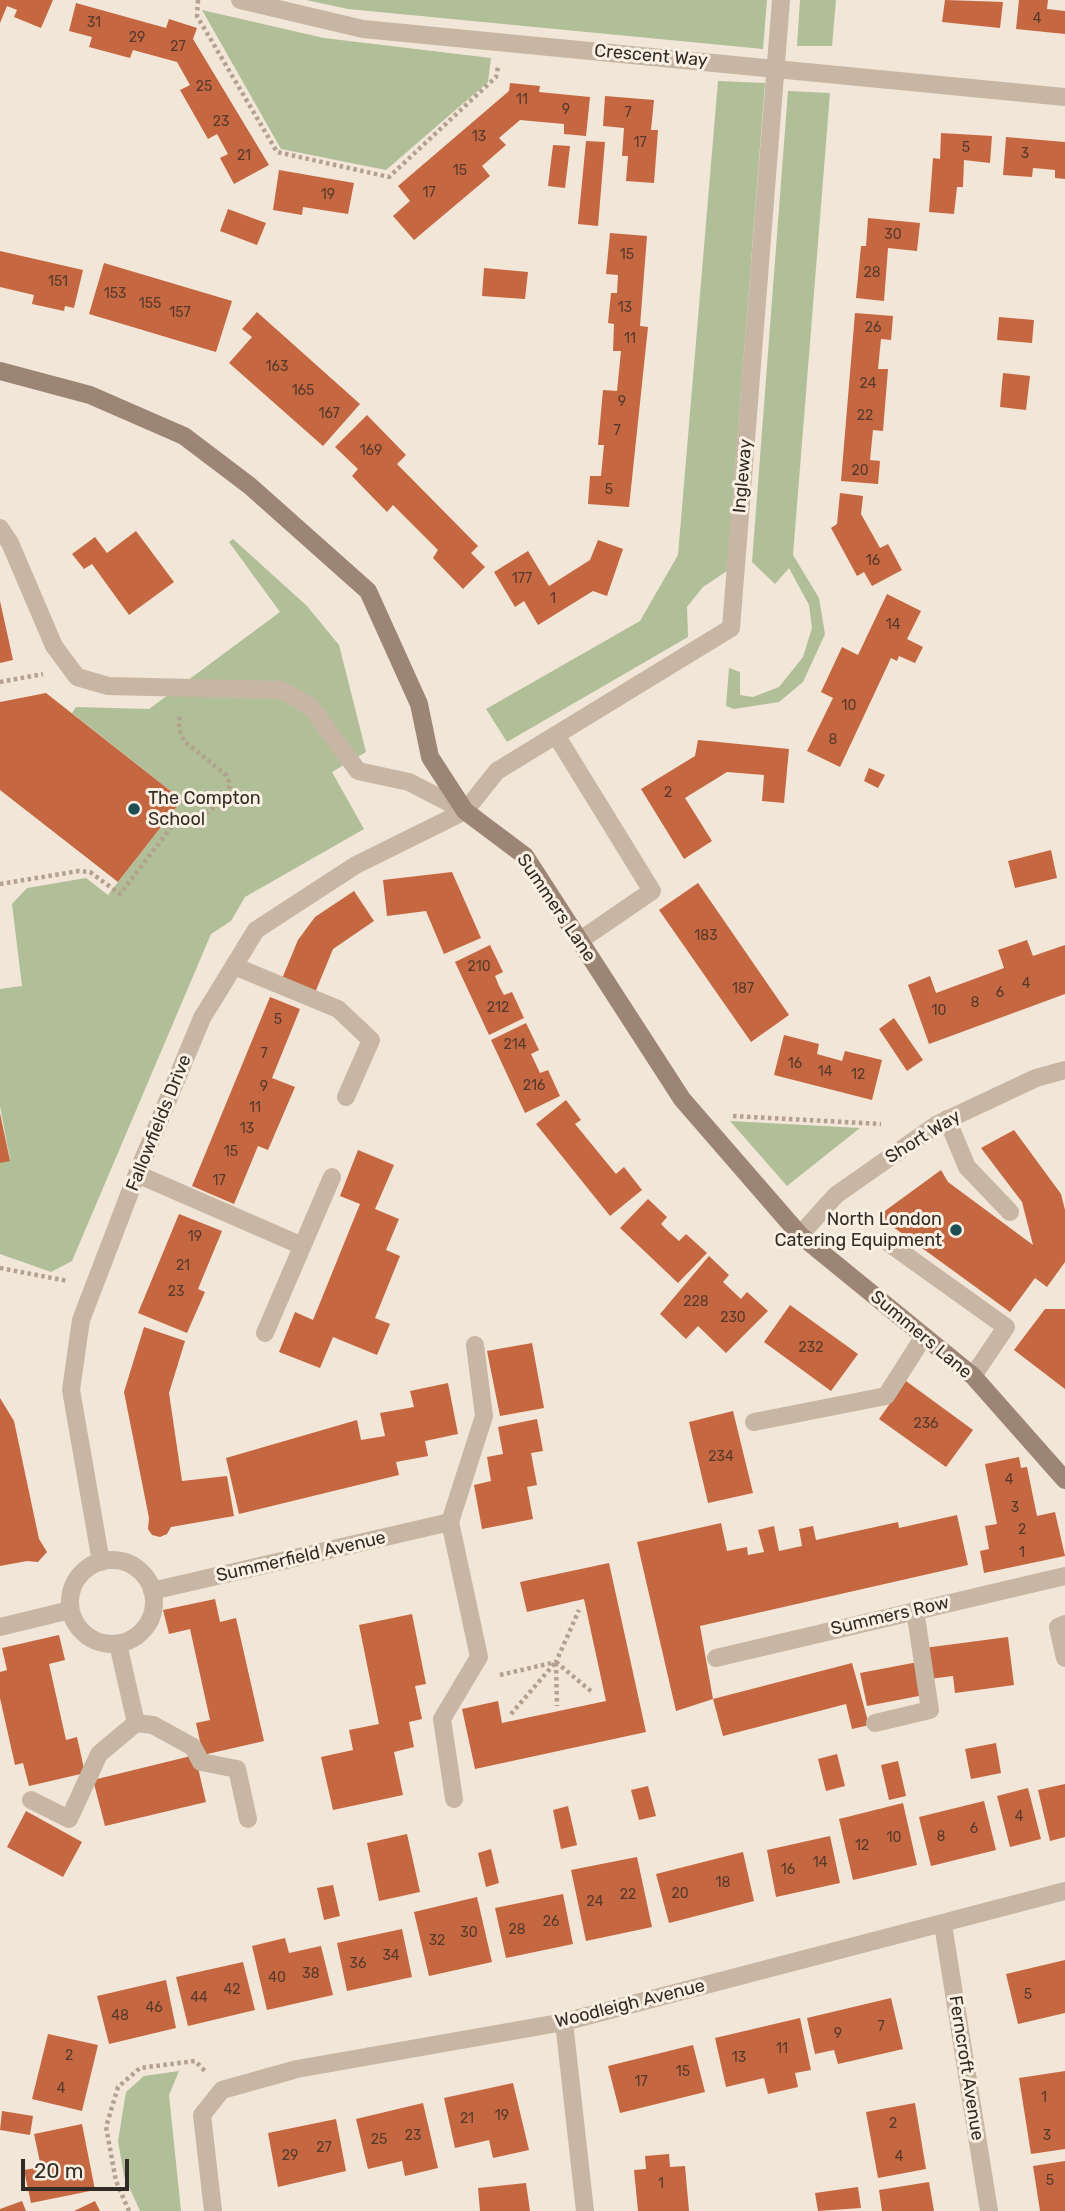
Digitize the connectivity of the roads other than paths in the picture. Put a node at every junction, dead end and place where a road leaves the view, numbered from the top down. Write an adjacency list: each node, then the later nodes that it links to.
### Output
1 (240, 0): 3 (street, Crescent Way)
2 (781, 0): 3 (street, Ingleway)
3 (775, 68): 4 (street, Crescent Way); 7 (street, Ingleway)
4 (1065, 97)
5 (0, 371): 8 (street, Summers Lane)
6 (0, 528): 8 (street)
7 (556, 735): 8 (street, Ingleway); 9 (street)
8 (465, 811): 9 (street, Summers Lane); 10 (street, Fallowfields Drive)
9 (579, 941): 17 (street, Summers Lane)
10 (234, 966): 12 (street); 14 (street, Fallowfields Drive)
11 (1065, 1070): 13 (street, Short Way)
12 (346, 1097)
13 (947, 1119): 16 (street); 17 (street, Short Way)
14 (137, 1174): 19 (street); 27 (street, Fallowfields Drive)
15 (332, 1177): 19 (street)
16 (1010, 1212)
17 (800, 1235): 21 (street, Summers Lane)
18 (890, 1244): 23 (street)
19 (300, 1245): 20 (street)
20 (265, 1333)
21 (924, 1336): 23 (street, Summers Lane); 24 (street)
22 (475, 1345): 26 (street)
23 (973, 1376): 25 (street, Summers Lane)
24 (754, 1422)
25 (1065, 1480)
26 (450, 1522): 29 (street, Summerfield Avenue); 39 (street)
27 (101, 1562): 29 (street); 30 (street)
28 (1065, 1576): 31 (street, Summers Row)
29 (152, 1591): 34 (street)
30 (70, 1610): 33 (street); 34 (street)
31 (915, 1610): 35 (street, Summers Row); 37 (street)
32 (1065, 1625): 36 (street)
33 (0, 1627)
34 (118, 1644): 38 (street)
35 (716, 1658)
36 (1065, 1658)
37 (875, 1723)
38 (145, 1724): 40 (street); 41 (street)
39 (454, 1799)
40 (31, 1800)
41 (248, 1819)
42 (1065, 1891): 43 (street, Woodleigh Avenue)
43 (943, 1925): 44 (street, Woodleigh Avenue); 47 (street, Ferncroft Avenue)
44 (564, 2022): 45 (street, Woodleigh Avenue); 46 (street)
45 (213, 2211)
46 (586, 2211)
47 (989, 2211)

